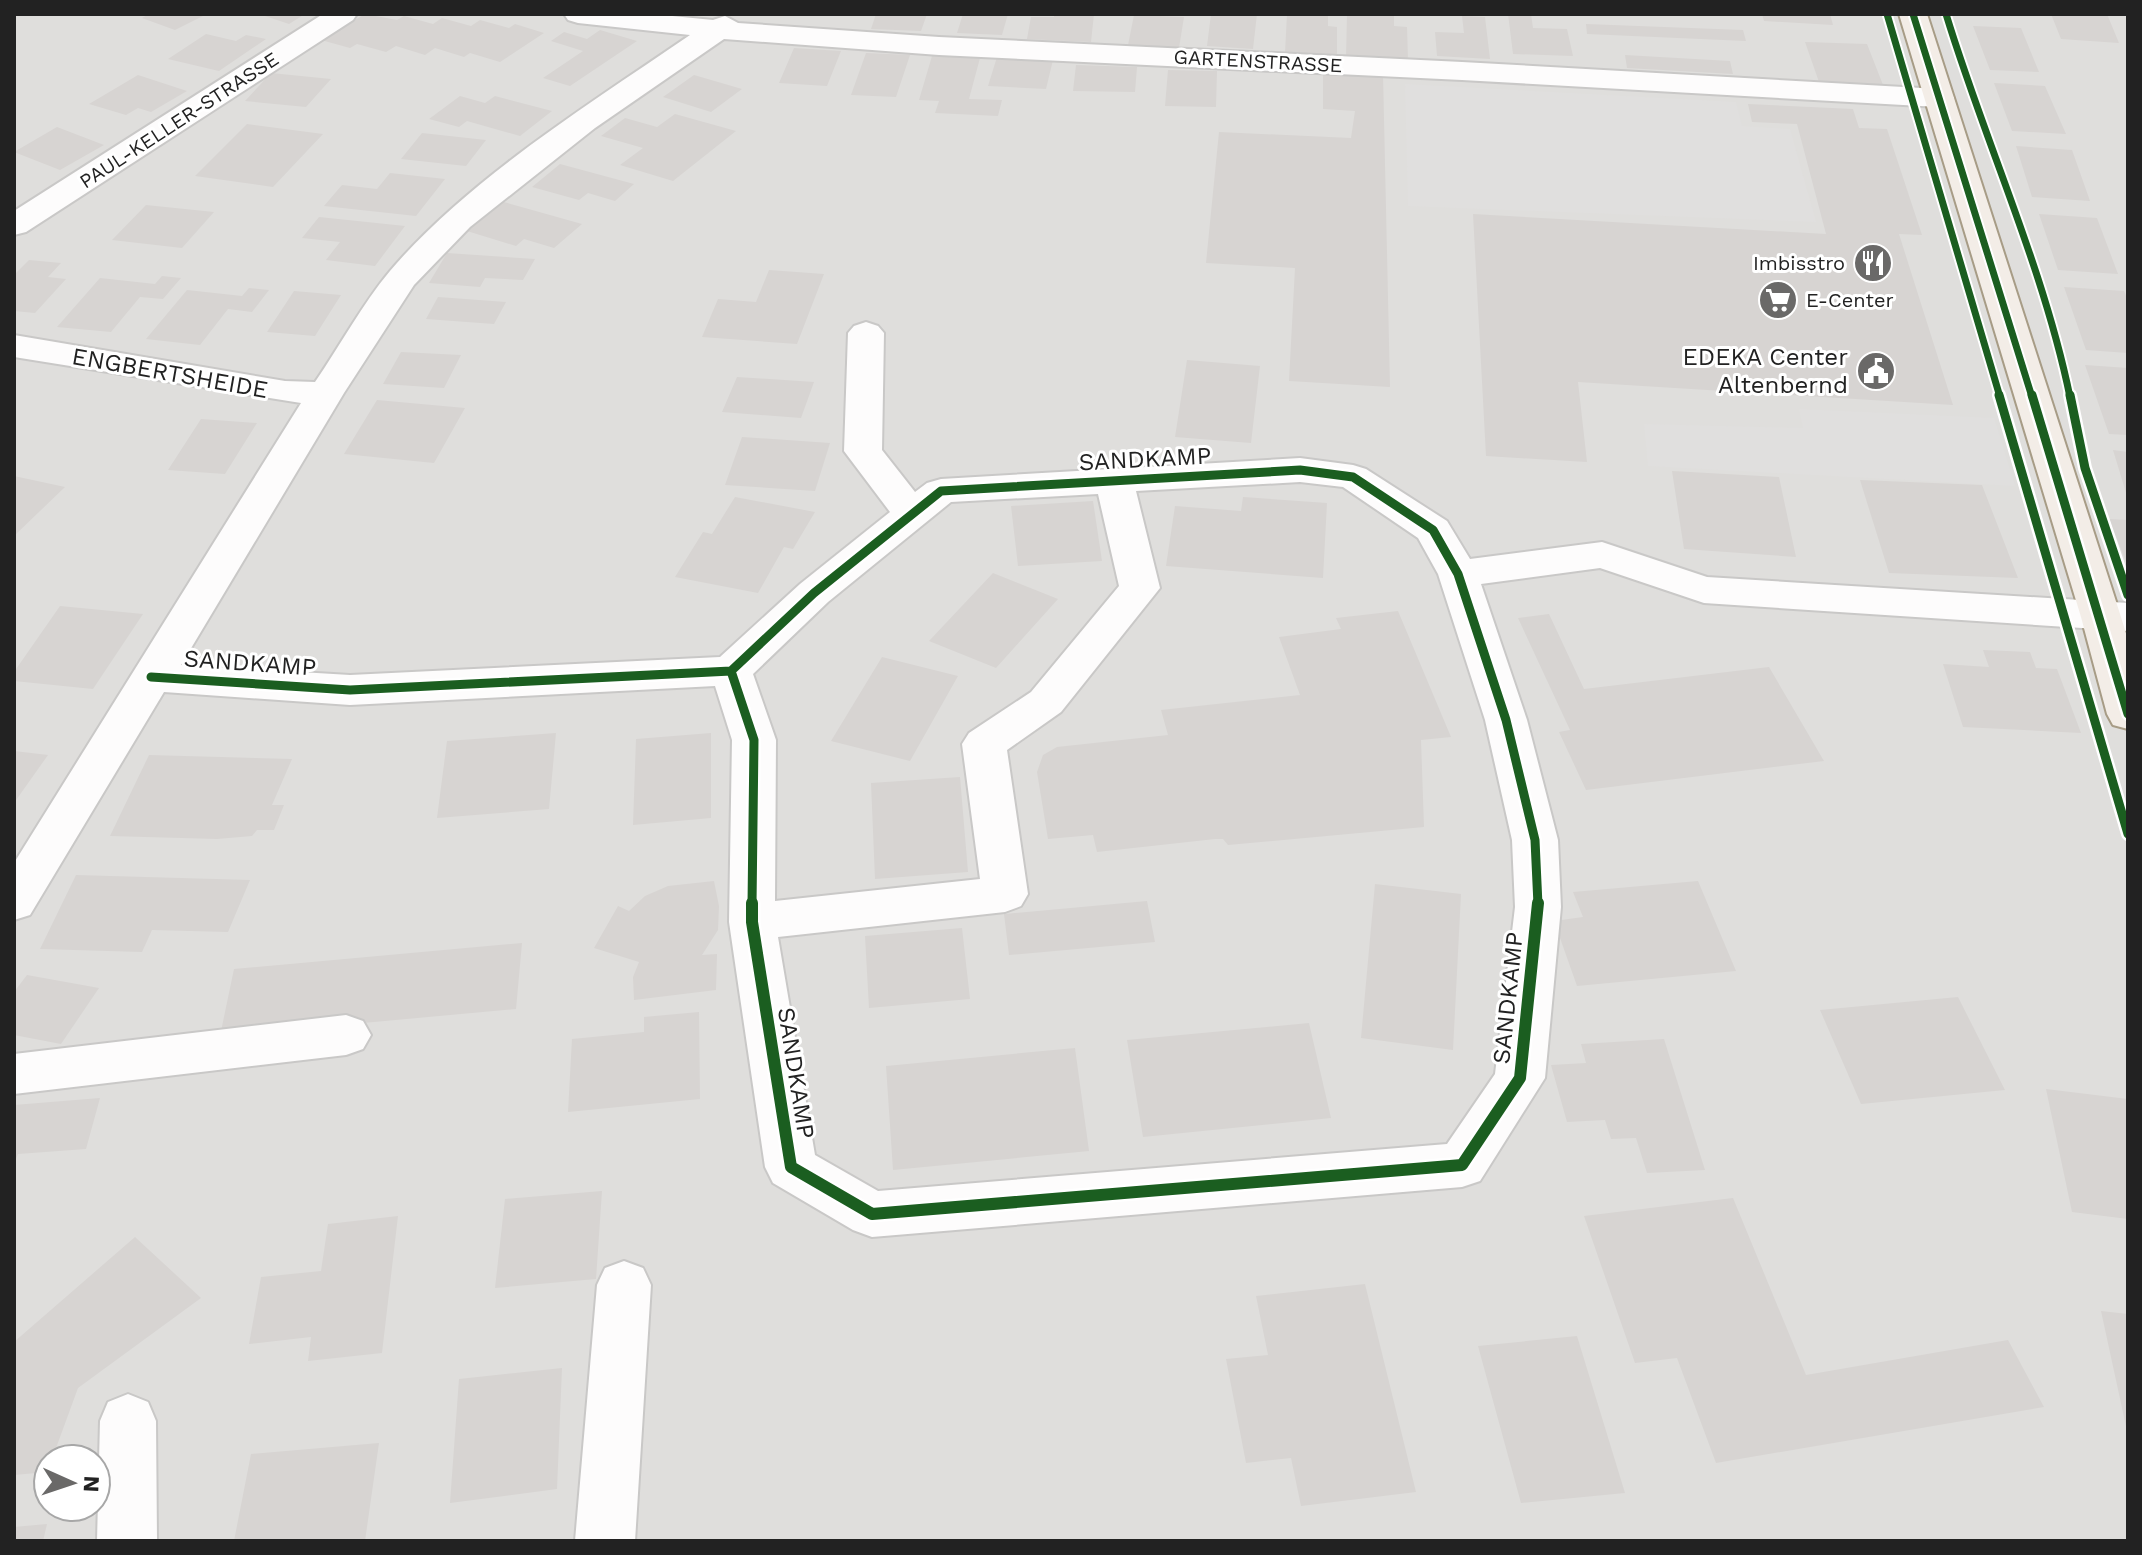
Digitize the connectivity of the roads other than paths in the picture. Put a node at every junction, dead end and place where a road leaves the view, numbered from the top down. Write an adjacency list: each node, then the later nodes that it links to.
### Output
1 (343, 14): 6 (street, PAUL-KELLER-STRASSE)
2 (578, 14): 4 (street, GARTENSTRASSE)
3 (1913, 14): 5 (main road)
4 (728, 23): 5 (street, GARTENSTRASSE); 9 (street)
5 (1939, 98): 13 (main road)
6 (14, 225)
7 (866, 333): 11 (street)
8 (19, 355): 9 (street, ENGBERTSHEIDE)
9 (326, 393): 15 (street)
10 (1114, 481): 11 (street, SANDKAMP); 12 (street, SANDKAMP); 18 (street)
11 (912, 514): 14 (street, SANDKAMP)
12 (1458, 574): 13 (street); 18 (street, SANDKAMP)
13 (2114, 617): 16 (main road)
14 (731, 671): 15 (street, SANDKAMP); 18 (street, SANDKAMP)
15 (151, 677): 17 (street)
16 (2128, 714)
17 (14, 902)
18 (752, 922)
19 (346, 1035): 20 (street)
20 (14, 1074)
21 (624, 1285): 24 (street)
22 (128, 1421): 23 (street)
23 (127, 1541)
24 (605, 1541)

